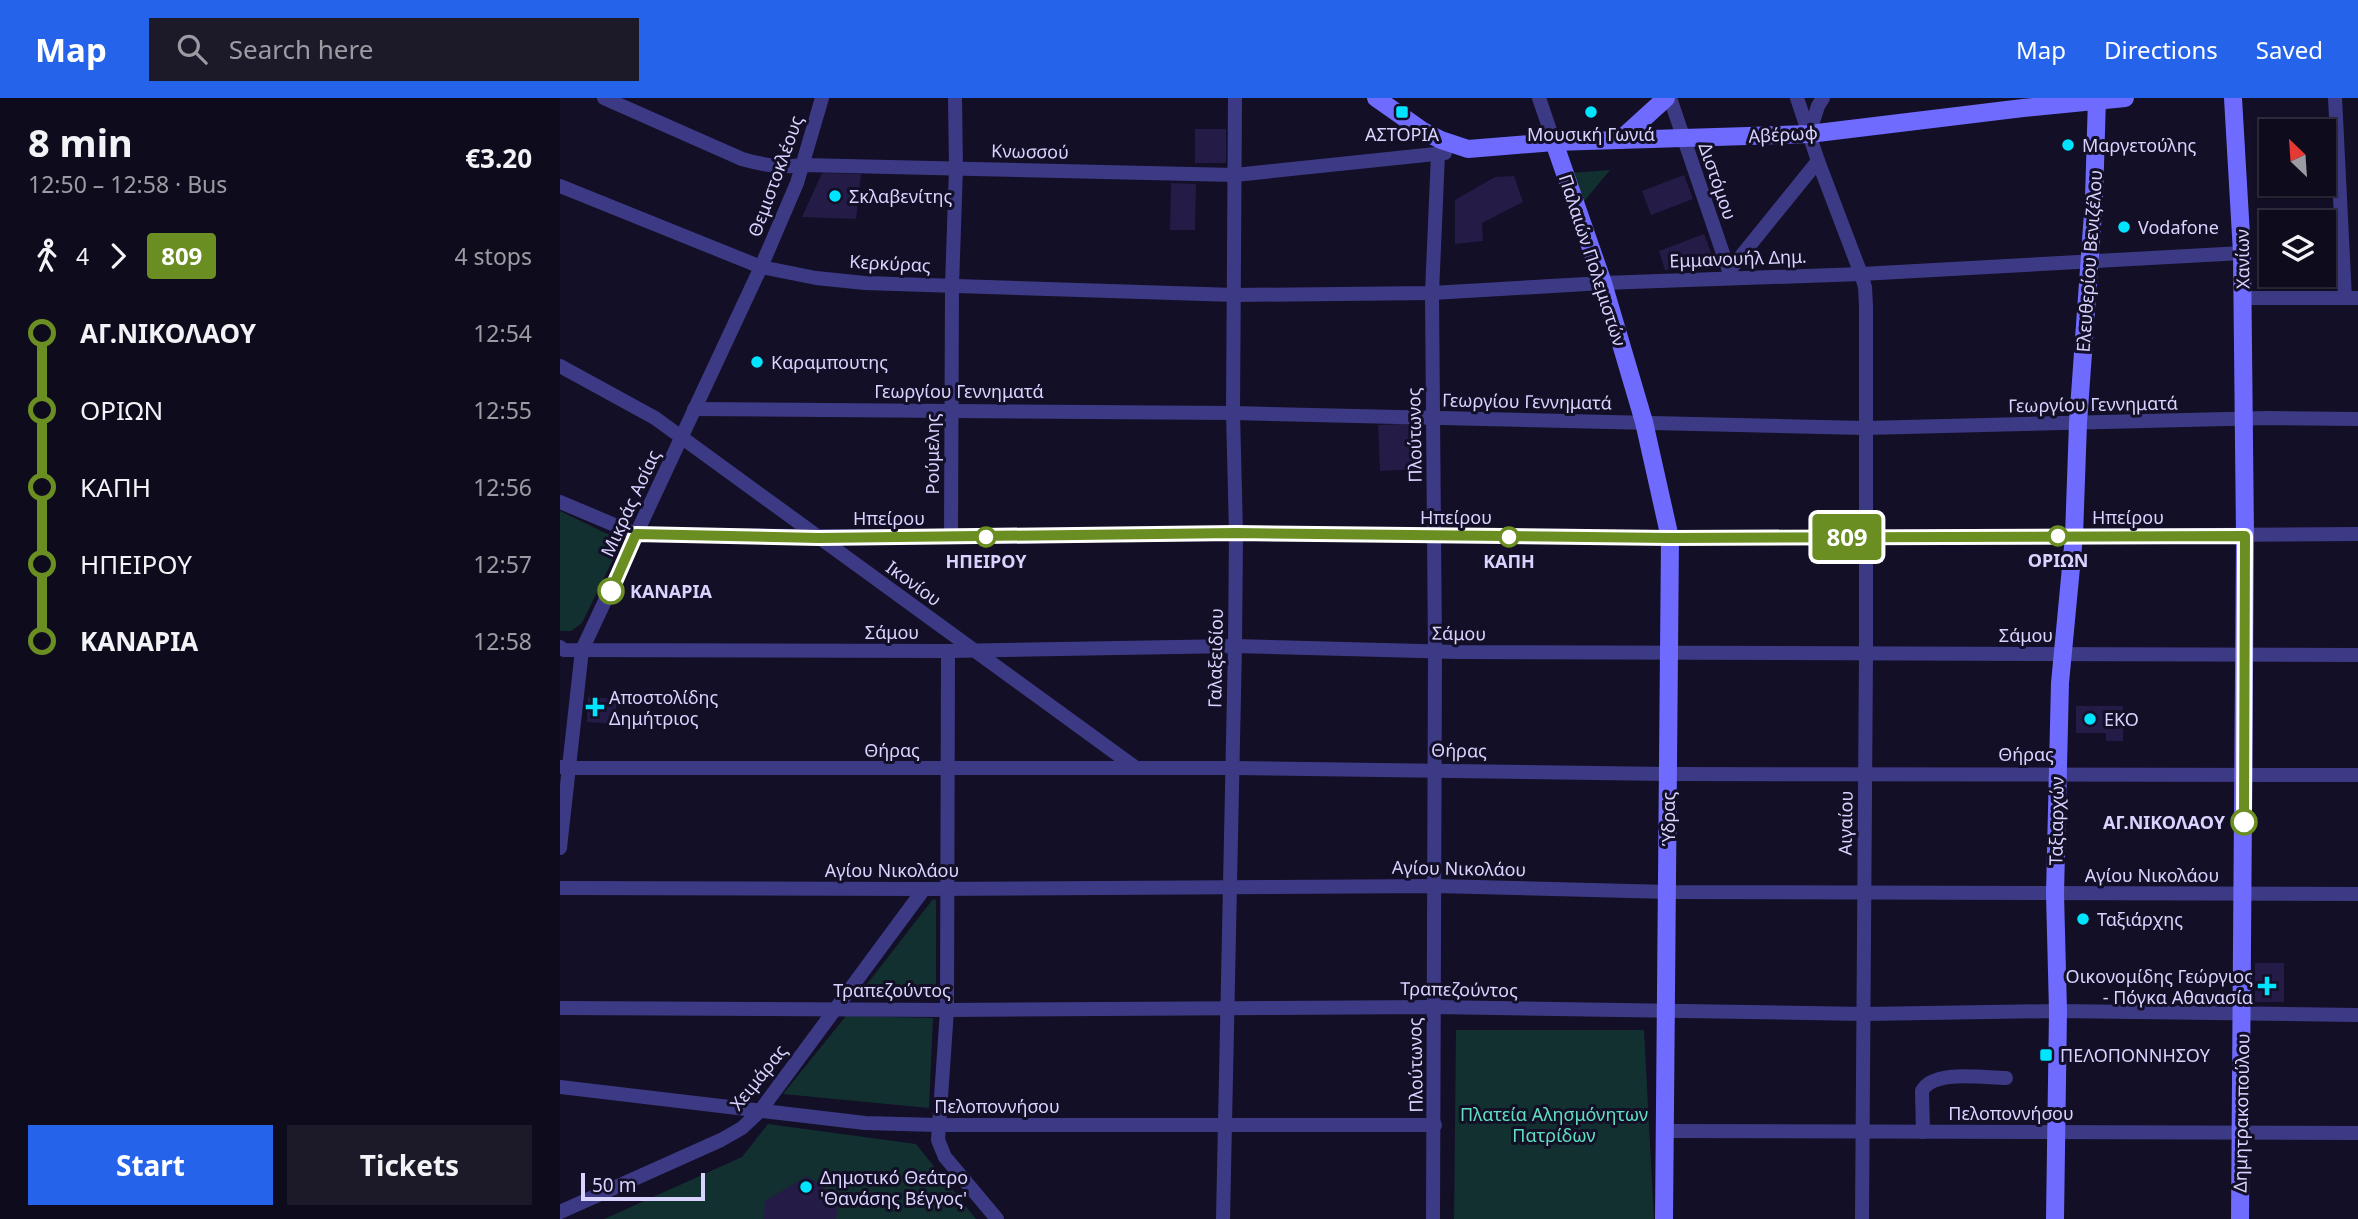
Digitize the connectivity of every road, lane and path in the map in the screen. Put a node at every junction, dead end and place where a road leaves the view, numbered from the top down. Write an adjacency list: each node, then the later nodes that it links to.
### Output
1 (604, 98): 22 (street, Κνωσσού)
2 (822, 98): 22 (street, Θεμιστοκλέους)
3 (955, 98): 23 (street, Ρούμελης)
4 (1235, 98): 24 (street, Γαλαξειδίου)
5 (1376, 98): 19 (street)
6 (1539, 98): 18 (street, Παλαιών Πολεμιστών)
7 (1668, 98): 16 (street, Διστόμου); 17 (street)
8 (1797, 98): 15 (street, Αιγαίου)
9 (1823, 98): 15 (street)
10 (2125, 98): 13 (street, Αβέρωφ)
11 (2233, 98): 26 (street, Χανίων)
12 (2335, 98): 36 (street)
13 (2097, 100): 14 (street, Αβέρωφ); 27 (street, Ελευθερίου Βενιζέλου)
14 (2022, 103): 15 (street, Αβέρωφ)
15 (1809, 134): 16 (street, Αβέρωφ); 21 (street, Αιγαίου)
16 (1683, 138): 17 (street, Αβέρωφ); 29 (street, Διστόμου)
17 (1620, 140): 18 (street, Αβέρωφ)
18 (1554, 142): 19 (street, Αβέρωφ); 31 (street, Παλαιών Πολεμιστών)
19 (1468, 149): 20 (street, Κνωσσού)
20 (1438, 154): 24 (street, Κνωσσού); 33 (street, Πλούτωνος)
21 (1818, 162): 29 (street); 30 (street, Αιγαίου)
22 (803, 165): 23 (street, Κνωσσού); 28 (street, Θεμιστοκλέους)
23 (956, 168): 24 (street, Κνωσσού); 32 (street, Ρούμελης)
24 (1235, 175): 34 (street, Γαλαξειδίου)
25 (560, 186): 28 (street, Κερκύρας)
26 (2242, 253): 27 (street, Εμμανουήλ Δημ.); 35 (street, Χανίων)
27 (2089, 261): 30 (street, Εμμανουήλ Δημ.); 45 (street, Ελευθερίου Βενιζέλου)
28 (761, 267): 32 (street, Κερκύρας); 38 (street, Μικράς Ασίας)
29 (1730, 274): 30 (street, Εμμανουήλ Δημ.); 31 (street, Εμμανουήλ Δημ.)
30 (1861, 274): 46 (street, Αιγαίου)
31 (1603, 283): 33 (street, Εμμανουήλ Δημ.); 44 (street, Παλαιών Πολεμιστών)
32 (952, 286): 34 (street, Κερκύρας); 39 (street, Ρούμελης)
33 (1432, 293): 34 (street, Εμμανουήλ Δημ.); 41 (street, Πλούτωνος)
34 (1235, 295): 40 (street, Γαλαξειδίου)
35 (2242, 298): 36 (street); 43 (street, Χανίων)
36 (2352, 298)
37 (560, 366): 47 (street, Ικονίου)
38 (694, 409): 39 (street, Γεωργίου Γεννηματά); 47 (street, Μικράς Ασίας)
39 (951, 410): 40 (street, Γεωργίου Γεννηματά); 54 (street, Ρούμελης)
40 (1233, 413): 41 (street, Γεωργίου Γεννηματά); 49 (street, Γαλαξειδίου)
41 (1433, 418): 44 (street, Γεωργίου Γεννηματά); 55 (street, Πλούτωνος)
42 (2358, 419): 43 (street, Γεωργίου Γεννηματά)
43 (2243, 420): 45 (street, Γεωργίου Γεννηματά); 53 (street, Δημητρακοπούλου)
44 (1644, 422): 46 (street, Γεωργίου Γεννηματά); 58 (street, Ύδρας)
45 (2078, 423): 46 (street, Γεωργίου Γεννηματά); 52 (street, Ταξιαρχών)
46 (1865, 428): 56 (street, Αιγαίου)
47 (681, 437): 50 (street, Μικράς Ασίας); 57 (street, Ικονίου)
48 (560, 502): 50 (street, Ηπείρου)
49 (1236, 533): 54 (street, Ηπείρου); 55 (street, Ηπείρου); 59 (street, Γαλαξειδίου)
50 (636, 534): 57 (street, Ηπείρου); 61 (street, Μικράς Ασίας)
51 (2358, 534): 53 (street, Ηπείρου)
52 (2074, 536): 53 (street, Ηπείρου); 56 (street, Ηπείρου); 68 (street, Ταξιαρχών)
53 (2245, 536): 67 (street, Δημητρακοπούλου)
54 (951, 537): 57 (street, Ηπείρου)
55 (1434, 537): 58 (street, Ηπείρου); 64 (street, Πλούτωνος)
56 (1865, 537): 58 (street, Ηπείρου); 66 (street, Αιγαίου)
57 (819, 538): 63 (street, Ικονίου)
58 (1670, 538): 65 (street, Ύδρας)
59 (1235, 646): 63 (street, Σάμου); 64 (street, Σάμου); 72 (street, Γαλαξειδίου)
60 (560, 647): 61 (street, Σάμου)
61 (582, 650): 62 (street, Σάμου); 70 (street, Μικράς Ασίας)
62 (948, 651): 63 (street, Σάμου); 73 (street)
63 (975, 651): 71 (street, Ικονίου)
64 (1436, 652): 65 (street, Σάμου); 74 (street, Πλούτωνος)
65 (1668, 653): 66 (street, Σάμου); 76 (street, Ύδρας)
66 (1866, 654): 68 (street, Σάμου); 77 (street, Αιγαίου)
67 (2244, 654): 68 (street, Σάμου); 69 (street, Σάμου); 78 (street, Δημητρακοπούλου)
68 (2062, 655): 75 (street, Ταξιαρχών)
69 (2358, 655)
70 (564, 768): 73 (street, Θήρας); 80 (street, Μικράς Ασίας)
71 (1136, 768): 72 (street, Θήρας); 73 (street, Θήρας)
72 (1233, 768): 74 (street, Θήρας); 83 (street, Γαλαξειδίου)
73 (948, 769): 85 (street)
74 (1434, 769): 76 (street, Θήρας); 81 (street, Πλούτωνος)
75 (2057, 773): 77 (street, Θήρας); 78 (street, Θήρας); 88 (street, Ταξιαρχών)
76 (1668, 774): 77 (street, Θήρας); 86 (street, Ύδρας)
77 (1865, 774): 87 (street, Αιγαίου)
78 (2245, 775): 79 (street, Θήρας); 89 (street, Δημητρακοπούλου)
79 (2358, 775)
80 (560, 848)
81 (1435, 886): 83 (street, Αγίου Νικολάου); 86 (street, Αγίου Νικολάου); 91 (street, Πλούτωνος)
82 (560, 888): 84 (street, Αγίου Νικολάου)
83 (1231, 888): 85 (street, Αγίου Νικολάου); 93 (street, Γαλαξειδίου)
84 (924, 889): 85 (street, Αγίου Νικολάου); 94 (street, Χειμάρας)
85 (946, 889): 95 (street)
86 (1668, 892): 87 (street, Αγίου Νικολάου); 96 (street, Ύδρας)
87 (1863, 892): 88 (street, Αγίου Νικολάου); 98 (street, Αιγαίου)
88 (2055, 894): 89 (street, Αγίου Νικολάου); 97 (street, Ταξιαρχών)
89 (2244, 894): 90 (street, Αγίου Νικολάου); 99 (street, Δημητρακοπούλου)
90 (2358, 894)
91 (1434, 1007): 93 (street, Τραπεζούντος); 96 (street, Τραπεζούντος); 106 (street, Πλούτωνος)
92 (560, 1008): 94 (street, Τραπεζούντος)
93 (1227, 1008): 95 (street, Τραπεζούντος); 105 (street, Γαλαξειδίου)
94 (833, 1010): 95 (street, Τραπεζούντος); 103 (street, Χειμάρας)
95 (947, 1010): 104 (street)
96 (1665, 1011): 98 (street, Τραπεζούντος); 107 (street, Ύδρας)
97 (2058, 1012): 98 (street, Τραπεζούντος); 99 (street, Τραπεζούντος); 108 (street, Ταξιαρχών)
98 (1865, 1014): 110 (street, Αιγαίου)
99 (2242, 1015): 100 (street, Τραπεζούντος); 112 (street, Δημητρακοπούλου)
100 (2358, 1015)
101 (2006, 1078): 109 (street)
102 (560, 1087): 103 (street, Πελοποννήσου)
103 (760, 1111): 104 (street, Πελοποννήσου); 113 (street, Χειμάρας)
104 (938, 1125): 105 (street, Πελοποννήσου); 114 (street)
105 (1224, 1125): 106 (street, Πελοποννήσου); 115 (street, Γαλαξειδίου)
106 (1435, 1125): 116 (street, Πλούτωνος)
107 (1664, 1131): 110 (street, Πελοποννήσου); 117 (street, Ύδρας)
108 (2055, 1131): 109 (street, Πελοποννήσου); 112 (street, Πελοποννήσου); 119 (street, Ταξιαρχών)
109 (1923, 1132): 110 (street, Πελοποννήσου)
110 (1863, 1133): 118 (street, Αιγαίου)
111 (2358, 1133): 112 (street, Πελοποννήσου)
112 (2240, 1134): 120 (street, Δημητρακοπούλου)
113 (560, 1212)
114 (997, 1219)
115 (1223, 1219)
116 (1433, 1219)
117 (1664, 1219)
118 (1863, 1219)
119 (2054, 1219)
120 (2240, 1219)

